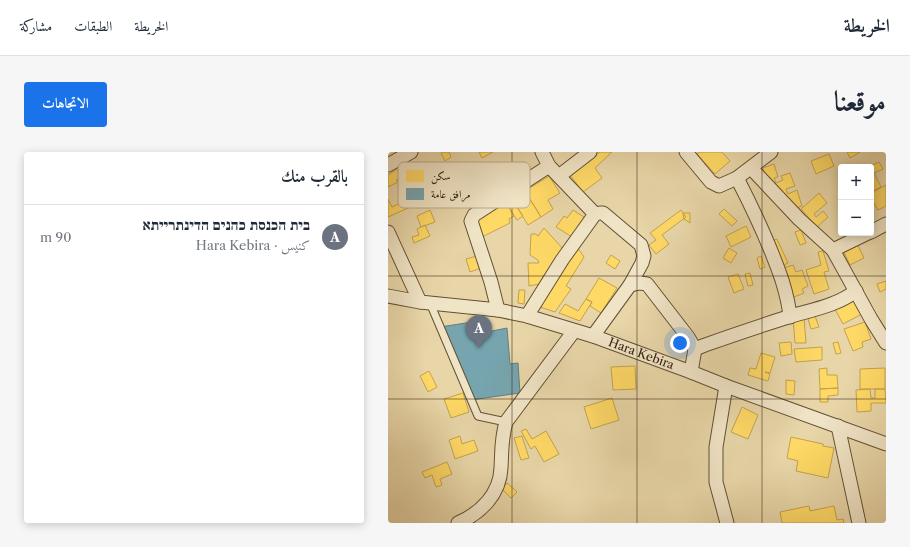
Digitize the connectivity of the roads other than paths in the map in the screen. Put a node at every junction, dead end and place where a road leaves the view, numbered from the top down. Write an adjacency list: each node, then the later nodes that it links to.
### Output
1 (411, 152): 6 (street)
2 (542, 152): 7 (street)
3 (590, 152): 9 (street)
4 (686, 152): 11 (street)
5 (771, 152): 8 (street)
6 (389, 163)
7 (549, 166): 9 (street); 10 (street)
8 (751, 168): 11 (street); 18 (street)
9 (559, 176): 13 (street)
10 (530, 178)
11 (737, 178): 25 (street)
12 (485, 208): 23 (street)
13 (595, 214): 19 (street); 24 (street)
14 (886, 224): 15 (street)
15 (874, 230)
16 (388, 232): 22 (street)
17 (862, 236): 18 (street)
18 (833, 250): 20 (street)
19 (630, 285): 27 (street); 29 (street)
20 (856, 291): 25 (street); 28 (street)
21 (388, 296): 22 (street, Hara Kebira)
22 (425, 302): 23 (street, Hara Kebira); 32 (lane)
23 (498, 310): 24 (street, Hara Kebira)
24 (527, 316): 26 (street, Hara Kebira)
25 (790, 317): 29 (street)
26 (574, 330): 27 (street, Hara Kebira); 32 (street)
27 (593, 336): 30 (street, Hara Kebira)
28 (886, 343)
29 (695, 349): 30 (street)
30 (691, 372): 31 (street, Hara Kebira)
31 (726, 386): 33 (street, Hara Kebira); 36 (street)
32 (506, 422): 35 (street)
33 (838, 426): 34 (street, Hara Kebira); 37 (street)
34 (886, 444)
35 (458, 523)
36 (727, 523)
37 (859, 523)

